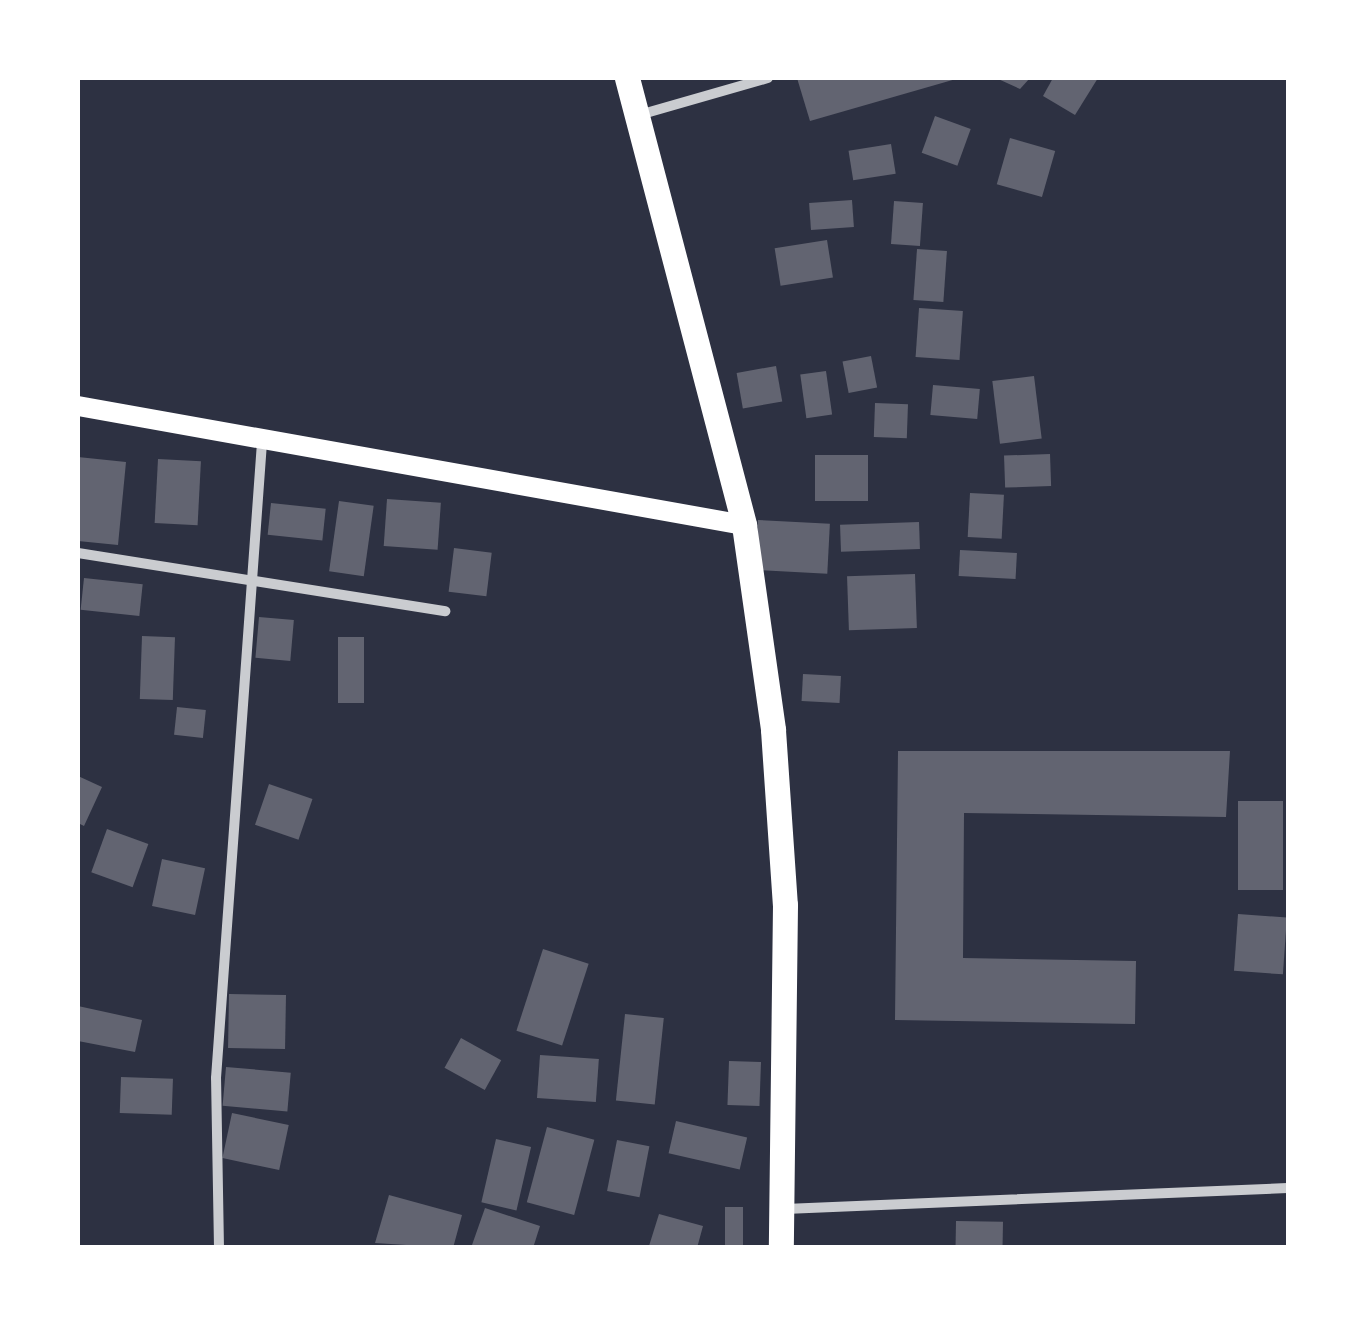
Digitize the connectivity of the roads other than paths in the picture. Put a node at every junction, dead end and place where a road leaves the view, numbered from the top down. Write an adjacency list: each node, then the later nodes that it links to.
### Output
1 (627, 78): 3 (main road)
2 (768, 78): 3 (street)
3 (638, 115): 6 (main road)
4 (78, 406): 5 (main road)
5 (262, 442): 6 (main road); 8 (street)
6 (744, 526): 11 (main road)
7 (78, 552): 8 (street)
8 (253, 582): 9 (street); 12 (street)
9 (445, 611)
10 (1288, 1188): 11 (street)
11 (784, 1210): 13 (main road)
12 (219, 1248)
13 (781, 1248)

